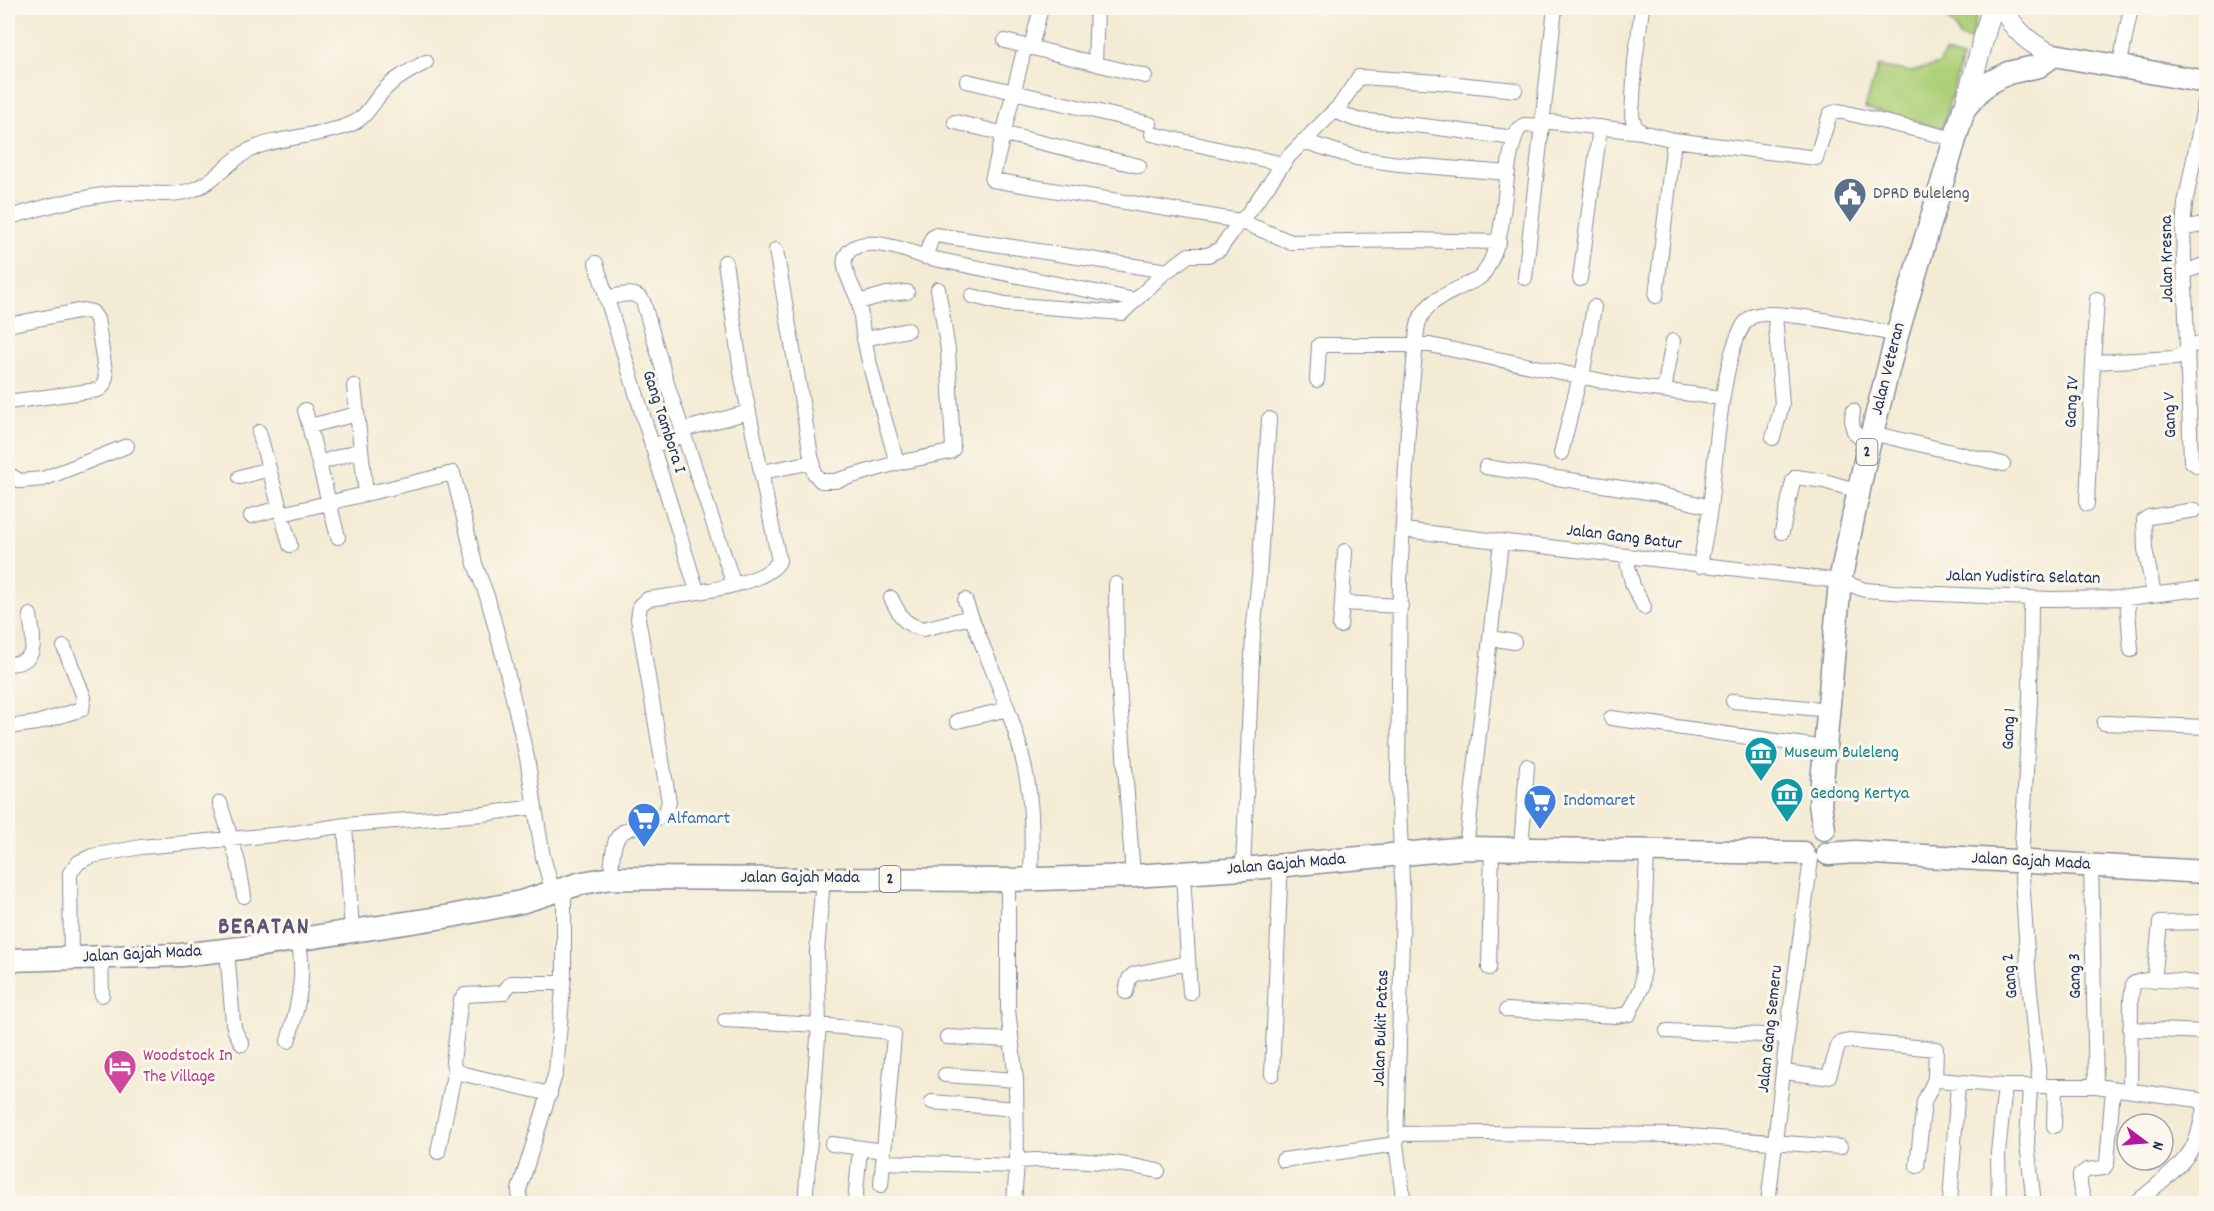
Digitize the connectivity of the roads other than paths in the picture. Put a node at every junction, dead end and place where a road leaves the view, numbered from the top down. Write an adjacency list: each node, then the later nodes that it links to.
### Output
1 (1041, 8): 9 (street)
2 (1097, 8): 12 (street)
3 (1555, 8): 23 (street)
4 (1642, 8): 25 (street)
5 (1992, 8): 20 (main road, Jalan Veteran)
6 (2004, 8): 10 (main road)
7 (2131, 8): 13 (street)
8 (1005, 41): 9 (street)
9 (1028, 46): 12 (street); 18 (street)
10 (2054, 56): 13 (highway); 20 (highway, 2)
11 (426, 62): 34 (street)
12 (1095, 63): 14 (street)
13 (2119, 68): 16 (highway)
14 (1145, 76)
15 (967, 81): 18 (street)
16 (2206, 82)
17 (1515, 90): 21 (street)
18 (1013, 92): 26 (street); 31 (street)
19 (2206, 97): 37 (street, Jalan Kresna)
20 (1964, 110): 28 (highway, Jalan Veteran / 2)
21 (1334, 111): 27 (street); 30 (street)
22 (955, 122): 26 (street)
23 (1542, 123): 24 (street); 27 (street); 46 (street)
24 (1600, 127): 25 (street); 47 (street)
25 (1641, 132): 29 (street)
26 (1003, 133): 32 (street); 35 (street)
27 (1514, 138): 33 (street)
28 (1956, 139): 29 (street); 60 (highway, Jalan Veteran / 2)
29 (1674, 140): 51 (street)
30 (1303, 141): 31 (street); 33 (street)
31 (1283, 164): 35 (street)
32 (1139, 166)
33 (1508, 173): 38 (street)
34 (8, 218)
35 (1240, 221): 38 (street); 44 (street)
36 (2206, 224): 37 (street)
37 (2183, 229): 45 (street, Jalan Kresna)
38 (1499, 242): 63 (street)
39 (776, 250): 87 (street)
40 (925, 256): 44 (street); 54 (street); 55 (street)
41 (725, 262): 75 (street)
42 (596, 263): 52 (street, Gang Tambora I)
43 (2206, 264): 45 (street)
44 (1167, 272): 54 (street)
45 (2185, 272): 65 (street, Jalan Kresna)
46 (1525, 278)
47 (1580, 279)
48 (938, 289): 89 (street)
49 (907, 292): 55 (street)
50 (972, 296): 54 (street)
51 (1656, 296)
52 (606, 298): 80 (street); 84 (street, Gang Tambora I)
53 (2097, 299): 66 (street)
54 (1135, 300)
55 (859, 302): 61 (street)
56 (1594, 307): 67 (street)
57 (1775, 315): 60 (street); 71 (street); 81 (street)
58 (8, 325): 72 (street)
59 (908, 330): 61 (street)
60 (1897, 335): 82 (highway, Jalan Veteran / 2)
61 (864, 339): 89 (street)
62 (1673, 341): 70 (street)
63 (1416, 344): 67 (street); 68 (street); 105 (street)
64 (2206, 344): 65 (street)
65 (2187, 348): 66 (street, Gang IV); 91 (street, Gang V)
66 (2093, 362): 100 (street, Gang IV)
67 (1581, 376): 70 (street); 86 (street)
68 (1317, 380)
69 (354, 386): 76 (street)
70 (1664, 390): 71 (street)
71 (1722, 398): 101 (street)
72 (8, 402)
73 (305, 410): 78 (street)
74 (1853, 411): 82 (street)
75 (749, 412): 80 (street); 94 (street)
76 (357, 414): 78 (street); 85 (street)
77 (1269, 419): 157 (street)
78 (310, 426): 88 (street)
79 (259, 432): 93 (street)
80 (683, 433): 84 (street); 115 (street)
81 (1773, 438)
82 (1870, 438): 90 (street); 97 (highway, Jalan Veteran / 2)
83 (127, 446): 95 (street)
84 (652, 446): 117 (street, Gang Tambora I)
85 (361, 450): 88 (street); 98 (street)
86 (1561, 453)
87 (813, 462): 89 (street); 94 (street)
88 (319, 463): 99 (street)
89 (897, 463)
90 (2003, 464)
91 (2206, 466)
92 (1486, 467): 101 (street)
93 (269, 469): 96 (street); 103 (street)
94 (762, 472): 115 (street)
95 (8, 474)
96 (240, 477)
97 (1859, 491): 106 (street); 113 (highway, Jalan Veteran / 2)
98 (366, 494): 99 (street); 145 (street)
99 (330, 503): 103 (street); 107 (street)
100 (2087, 504)
101 (1710, 507): 112 (street)
102 (2195, 510): 118 (street)
103 (281, 511): 104 (street); 109 (street)
104 (251, 516)
105 (1404, 530): 108 (street, Jalan Gang Batur); 124 (street)
106 (1782, 532)
107 (338, 537)
108 (1501, 542): 111 (street, Jalan Gang Batur); 129 (street)
109 (290, 545)
110 (1345, 551): 123 (street)
111 (1626, 558): 112 (street, Jalan Gang Batur); 125 (street)
112 (1700, 566): 113 (street, Jalan Gang Batur)
113 (1840, 581): 121 (street, Jalan Yudistira Selatan); 136 (highway, Jalan Veteran / 2)
114 (1116, 584): 160 (street)
115 (734, 585): 117 (street)
116 (2206, 588): 118 (street, Jalan Yudistira Selatan)
117 (697, 591): 161 (street)
118 (2154, 594): 119 (street, Jalan Yudistira Selatan)
119 (2127, 597): 121 (street, Jalan Yudistira Selatan); 132 (street)
120 (891, 598): 127 (street)
121 (2031, 598): 154 (street, Gang 1)
122 (965, 600): 127 (street)
123 (1342, 603): 124 (street); 128 (street)
124 (1401, 606): 153 (street)
125 (1644, 607)
126 (30, 615): 133 (street)
127 (971, 617): 135 (street)
128 (1340, 626)
129 (1491, 638): 130 (street); 149 (street)
130 (1514, 642)
131 (64, 647): 140 (street)
132 (2131, 651)
133 (8, 664)
134 (1733, 701): 136 (street)
135 (1008, 709): 138 (street); 163 (street)
136 (1830, 710): 142 (highway, Jalan Veteran / 2)
137 (1611, 718): 142 (street)
138 (957, 721)
139 (2104, 723): 141 (street)
140 (8, 727)
141 (2206, 728)
142 (1827, 748): 148 (highway, Jalan Veteran / 2)
143 (1527, 766): 151 (street)
144 (220, 803): 147 (street)
145 (533, 807): 146 (street); 165 (street)
146 (345, 825): 147 (street); 168 (street)
147 (230, 838): 166 (street); 172 (street)
148 (1816, 843): 152 (highway, Jalan Gajah Mada / 2); 154 (highway, Jalan Gajah Mada / 2); 188 (street, Jalan Gang Semeru)
149 (1466, 848): 150 (highway, Jalan Gajah Mada / 2); 153 (highway, Jalan Gajah Mada / 2)
150 (1492, 848): 151 (highway, Jalan Gajah Mada / 2); 175 (street)
151 (1521, 848): 152 (highway, Jalan Gajah Mada / 2)
152 (1647, 851): 182 (street)
153 (1401, 854): 156 (highway, Jalan Gajah Mada / 2); 211 (street, Jalan Bukit Patas)
154 (2021, 862): 155 (highway, Jalan Gajah Mada / 2); 201 (street, Gang 2)
155 (2091, 865): 158 (highway, Jalan Gajah Mada / 2); 203 (street, Gang 3)
156 (1278, 866): 157 (highway, Jalan Gajah Mada / 2); 195 (street)
157 (1243, 869): 159 (highway, Jalan Gajah Mada / 2)
158 (2206, 872)
159 (1183, 874): 160 (highway, Jalan Gajah Mada / 2); 174 (street)
160 (1133, 876): 163 (highway, Jalan Gajah Mada / 2)
161 (610, 878): 162 (highway, Jalan Gajah Mada / 2); 165 (highway, Jalan Gajah Mada / 2)
162 (823, 878): 164 (highway, Jalan Gajah Mada / 2); 184 (street)
163 (1031, 879): 164 (highway, Jalan Gajah Mada / 2)
164 (1008, 880): 190 (street)
165 (559, 890): 168 (highway, Jalan Gajah Mada / 2); 177 (street)
166 (244, 896)
167 (2206, 922): 176 (street)
168 (352, 931): 169 (highway, Jalan Gajah Mada / 2)
169 (298, 939): 170 (highway, Jalan Gajah Mada / 2); 191 (street)
170 (227, 950): 171 (highway, Jalan Gajah Mada / 2); 192 (street)
171 (101, 958): 172 (highway, Jalan Gajah Mada / 2); 181 (street)
172 (71, 959): 173 (highway, Jalan Gajah Mada / 2)
173 (8, 960)
174 (1188, 963): 179 (street); 180 (street)
175 (1489, 968)
176 (2154, 981): 178 (street); 185 (street)
177 (563, 983): 193 (street); 206 (street)
178 (2206, 984)
179 (1126, 992)
180 (1190, 993)
181 (102, 995)
182 (1506, 1010)
183 (725, 1020): 184 (street)
184 (819, 1025): 217 (street); 224 (street)
185 (2130, 1029): 187 (street); 205 (street)
186 (1667, 1030): 188 (street)
187 (2206, 1032)
188 (1787, 1036): 194 (street, Jalan Gang Semeru)
189 (947, 1037): 190 (street)
190 (1011, 1040): 198 (street)
191 (288, 1041)
192 (242, 1044)
193 (455, 1070): 206 (street); 216 (street)
194 (1784, 1072): 197 (street); 212 (street, Jalan Gang Semeru)
195 (1272, 1074)
196 (945, 1075): 198 (street)
197 (1935, 1079): 199 (street); 220 (street)
198 (1016, 1080): 209 (street)
199 (1958, 1082): 200 (street); 229 (street)
200 (2005, 1086): 201 (street); 230 (street)
201 (2035, 1086): 202 (street); 231 (street, Gang 2)
202 (2055, 1086): 203 (street); 210 (street)
203 (2096, 1086): 204 (street)
204 (2113, 1088): 205 (street); 232 (street)
205 (2130, 1090): 207 (street)
206 (550, 1095): 223 (street)
207 (2206, 1100): 233 (street)
208 (932, 1102): 209 (street)
209 (1016, 1109): 219 (street)
210 (2054, 1126)
211 (1396, 1139): 212 (street); 218 (street); 227 (street, Jalan Bukit Patas)
212 (1776, 1142): 214 (street); 228 (street, Jalan Gang Semeru)
213 (832, 1144): 215 (street)
214 (1840, 1147)
215 (861, 1148): 217 (street); 225 (street)
216 (438, 1152)
217 (883, 1156): 219 (street); 222 (street)
218 (1283, 1160)
219 (1017, 1163): 221 (street); 226 (street)
220 (1917, 1166)
221 (1158, 1171)
222 (881, 1185)
223 (524, 1203)
224 (805, 1203)
225 (855, 1203)
226 (1014, 1203)
227 (1404, 1203)
228 (1768, 1203)
229 (1950, 1203)
230 (2000, 1203)
231 (2034, 1203)
232 (2085, 1203)
233 (2135, 1203)

